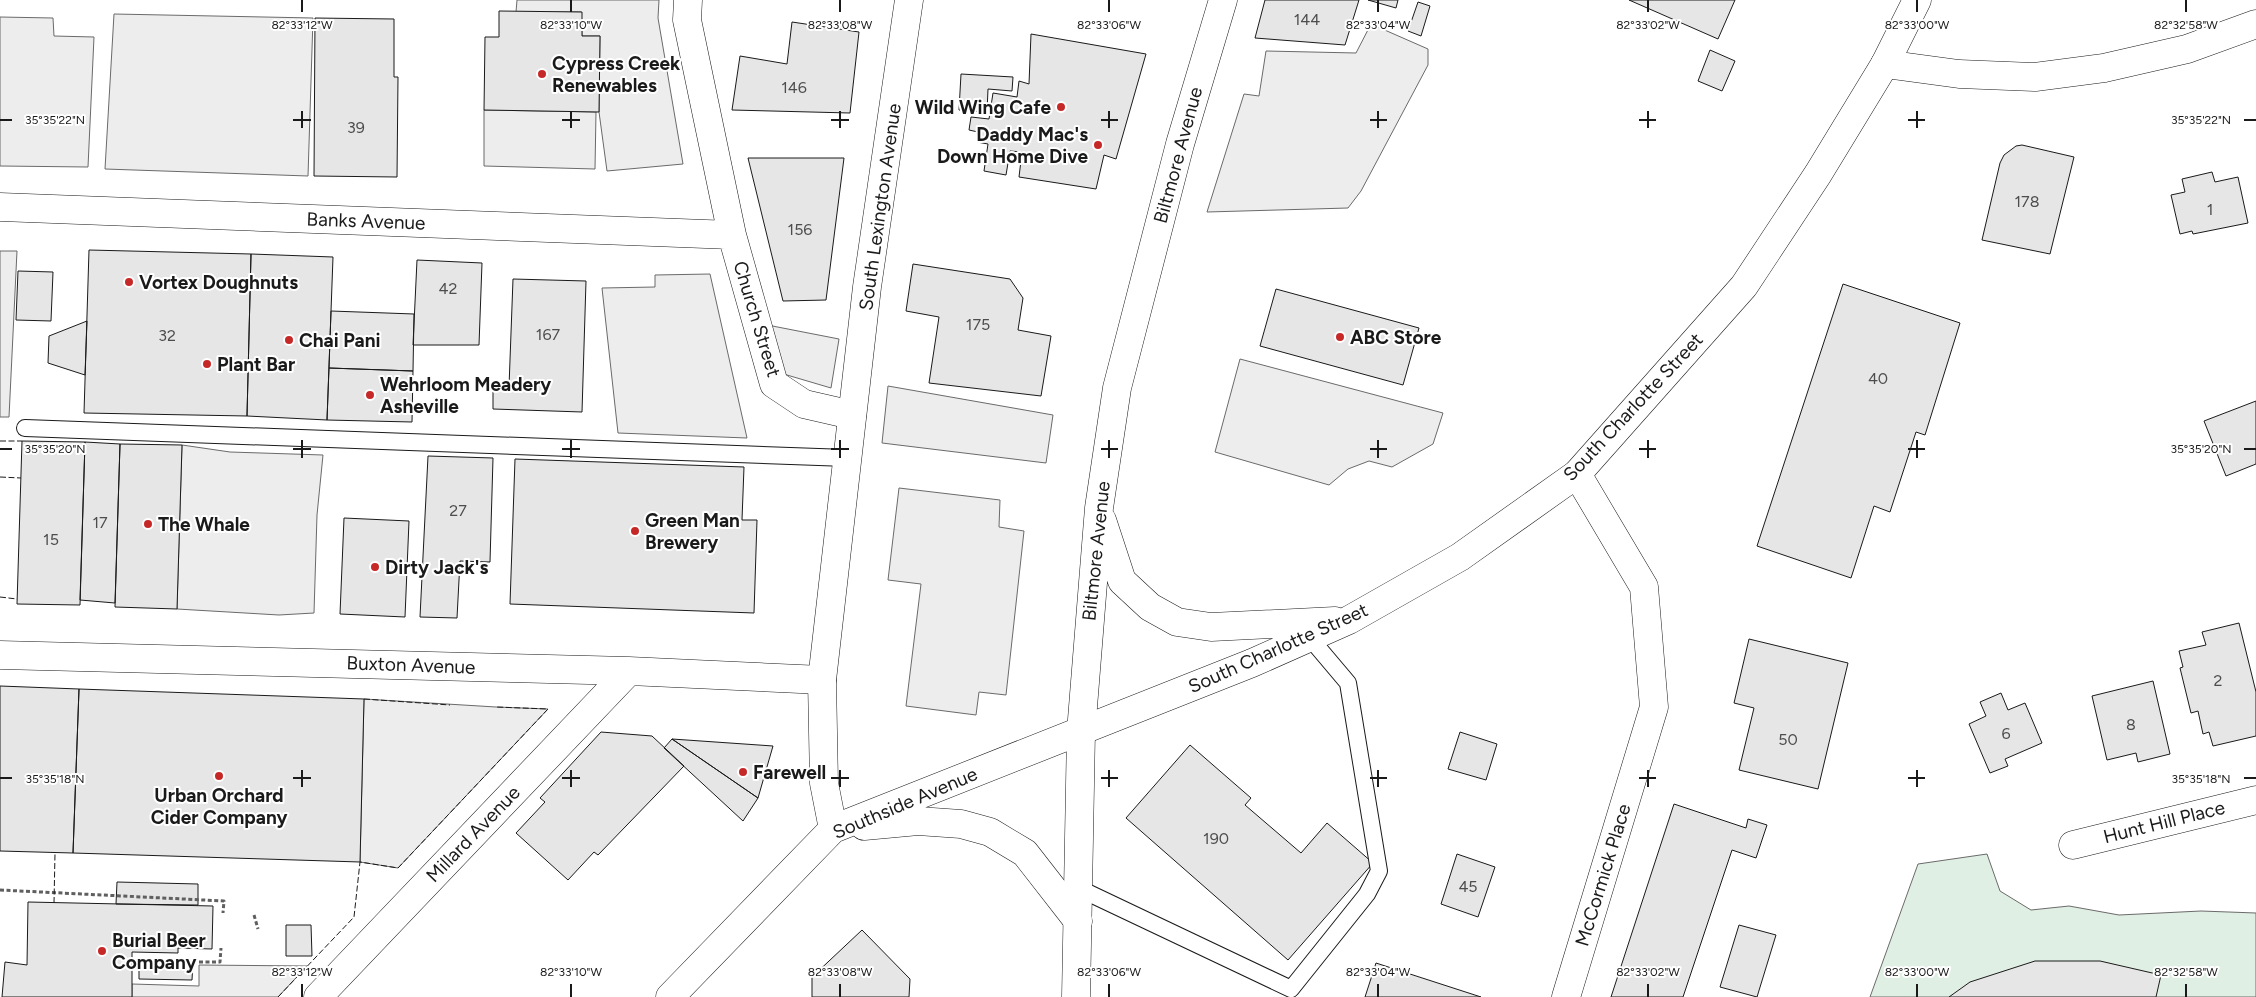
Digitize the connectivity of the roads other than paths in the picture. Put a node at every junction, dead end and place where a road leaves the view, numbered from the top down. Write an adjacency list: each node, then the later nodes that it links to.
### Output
1 (688, 0): 8 (main road, Church Street)
2 (909, 0): 9 (main road, South Lexington Avenue)
3 (1223, 0): 13 (main road, Biltmore Avenue)
4 (1917, 0): 6 (main road, South Charlotte Street)
5 (2256, 24): 6 (main road)
6 (1885, 64): 12 (main road, South Charlotte Street)
7 (0, 207): 8 (main road, Banks Avenue)
8 (732, 235): 9 (main road, Church Street)
9 (852, 415): 11 (main road)
10 (25, 428): 11 (lane)
11 (847, 458): 18 (main road)
12 (1577, 474): 14 (main road, South Charlotte Street); 28 (main road, McCormick Place)
13 (1098, 508): 14 (main road); 19 (main road, Biltmore Avenue)
14 (1349, 620): 15 (main road, South Charlotte Street)
15 (1310, 638): 19 (main road, South Charlotte Street); 23 (lane)
16 (0, 655): 17 (main road, Buxton Avenue)
17 (629, 671): 18 (main road, Buxton Avenue); 25 (main road, Millard Avenue)
18 (822, 680): 21 (main road)
19 (1081, 732): 21 (main road, Southside Avenue); 23 (main road, Biltmore Avenue)
20 (2256, 800): 22 (main road, Hunt Hill Place)
21 (833, 829): 24 (main road); 26 (main road, Southside Avenue)
22 (2073, 844)
23 (1078, 888): 24 (main road, Biltmore Avenue)
24 (1078, 921): 27 (main road, Biltmore Avenue)
25 (318, 997)
26 (670, 997)
27 (1076, 997)
28 (1566, 997)

